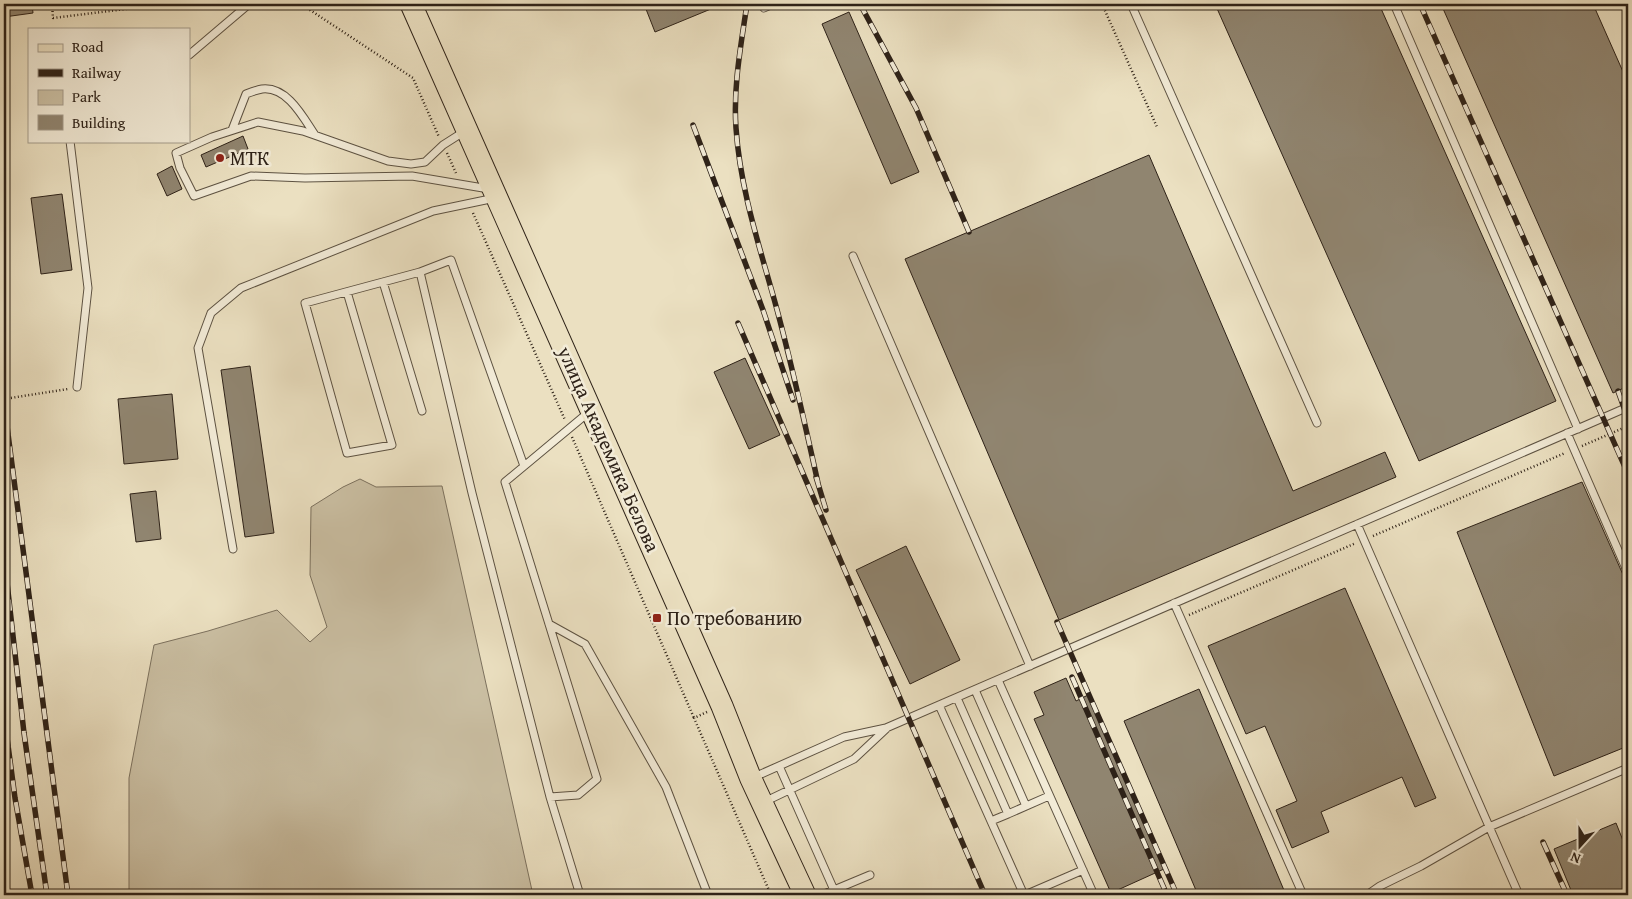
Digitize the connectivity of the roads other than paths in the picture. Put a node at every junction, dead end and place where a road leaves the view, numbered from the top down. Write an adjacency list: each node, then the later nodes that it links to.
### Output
1 (249, 4): 7 (lane)
2 (411, 4): 9 (main road, улица Академика Белова)
3 (773, 4): 6 (lane)
4 (1131, 4): 21 (lane)
5 (1394, 4): 22 (lane)
6 (764, 8)
7 (190, 54)
8 (232, 130): 10 (lane); 10 (lane); 12 (lane)
9 (467, 130): 10 (lane); 12 (main road, улица Академика Белова)
10 (315, 135)
11 (70, 142): 17 (lane)
12 (496, 194): 19 (main road, улица Академика Белова); 26 (lane)
13 (853, 256): 30 (lane)
14 (420, 272): 15 (lane); 24 (lane); 41 (lane)
15 (383, 282): 16 (lane); 20 (lane)
16 (347, 292): 16 (lane)
17 (77, 387)
18 (1628, 407): 22 (lane)
19 (591, 410): 24 (lane); 38 (main road, улица Академика Белова)
20 (422, 411)
21 (1316, 423)
22 (1578, 429): 23 (lane)
23 (1567, 433): 25 (lane); 27 (lane)
24 (524, 466): 29 (lane)
25 (1356, 524): 28 (lane); 46 (lane)
26 (233, 549)
27 (1628, 573)
28 (1174, 603): 30 (lane); 56 (lane)
29 (549, 624): 41 (lane); 51 (lane)
30 (1030, 666): 31 (lane)
31 (998, 680): 32 (lane); 40 (lane)
32 (975, 690): 33 (lane); 43 (lane)
33 (957, 698): 34 (lane); 44 (lane)
34 (940, 705): 35 (lane); 45 (lane)
35 (886, 728): 36 (lane); 39 (lane)
36 (779, 766): 38 (lane); 39 (lane)
37 (1628, 768): 46 (lane)
38 (751, 779): 42 (main road, улица Академика Белова)
39 (790, 790): 42 (lane); 49 (lane)
40 (1049, 796): 43 (lane); 47 (lane)
41 (550, 797): 50 (lane)
42 (762, 803): 52 (main road, улица Академика Белова)
43 (1026, 806): 44 (lane)
44 (1008, 814): 45 (lane)
45 (991, 821): 54 (lane)
46 (1489, 827): 57 (lane); 58 (lane)
47 (1083, 870): 54 (lane); 55 (lane)
48 (870, 875): 49 (lane)
49 (834, 890): 53 (lane)
50 (580, 895)
51 (708, 895)
52 (805, 895)
53 (822, 895)
54 (1024, 895)
55 (1094, 895)
56 (1303, 895)
57 (1367, 895)
58 (1519, 895)

